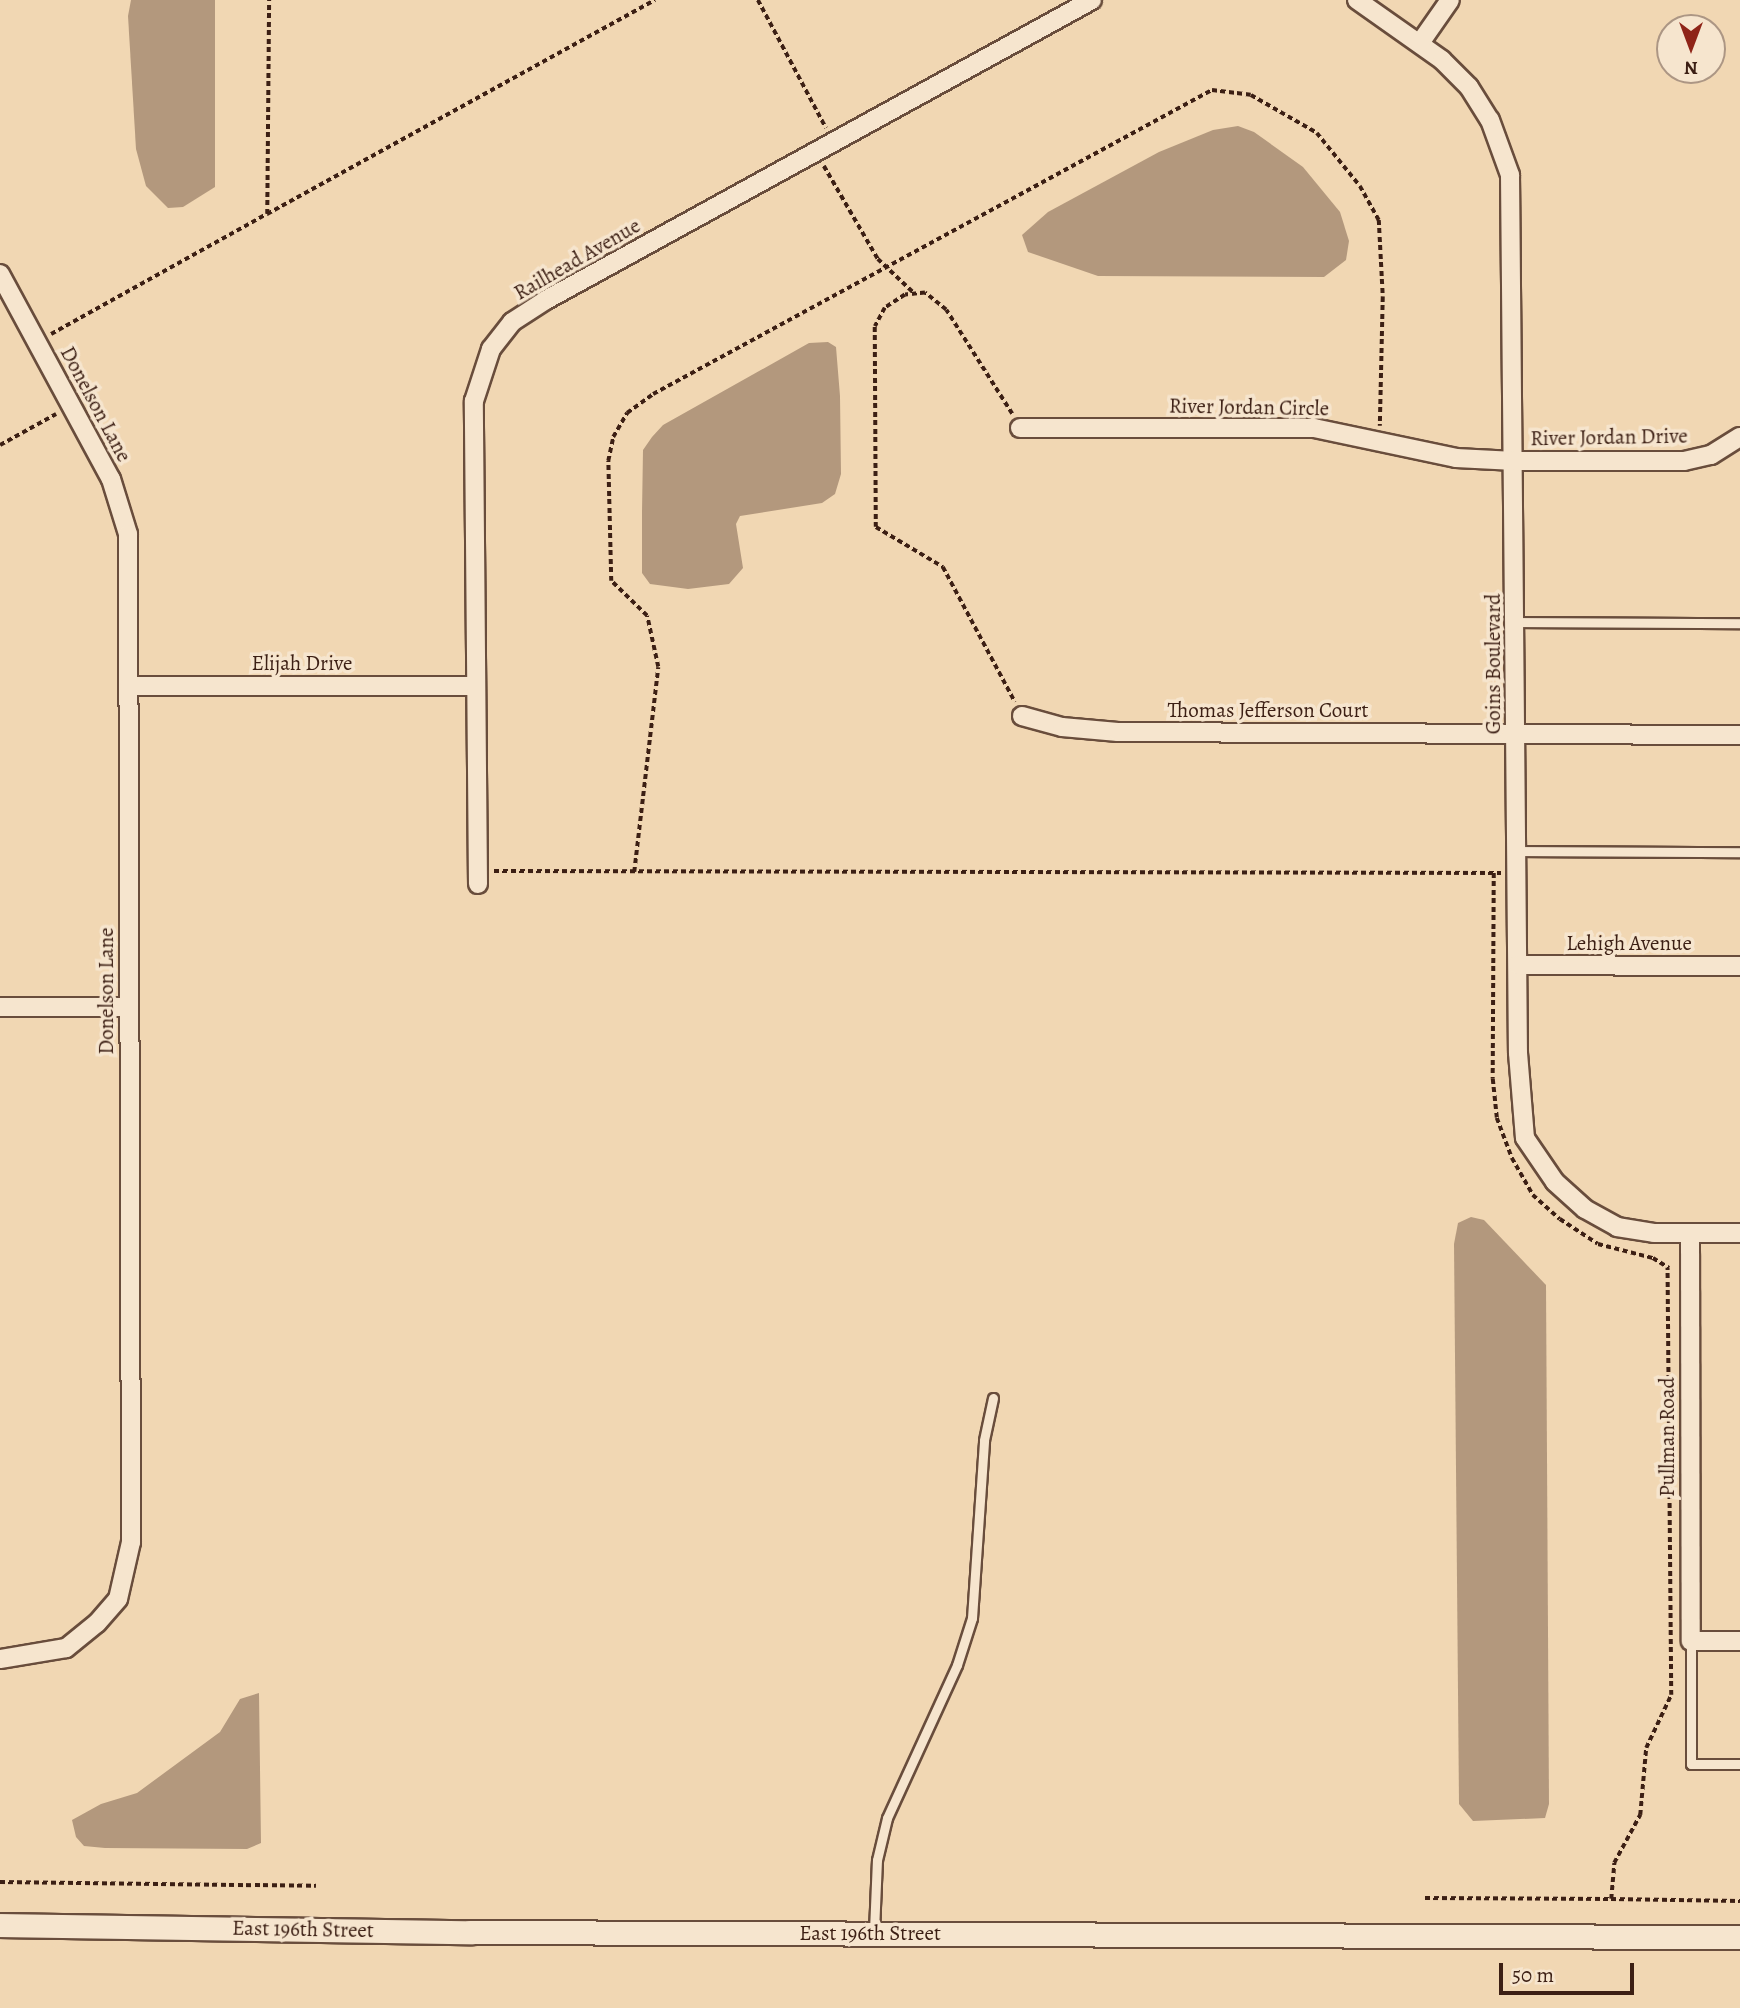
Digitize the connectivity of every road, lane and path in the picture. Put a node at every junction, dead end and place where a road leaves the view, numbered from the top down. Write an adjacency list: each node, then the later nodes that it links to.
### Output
1 (269, 0): 10 (path)
2 (655, 0): 10 (path)
3 (758, 0): 8 (path)
4 (1092, 0): 8 (street, Railhead Avenue)
5 (1357, 0): 7 (street, Goins Boulevard)
6 (1450, 0): 7 (street)
7 (1420, 43): 20 (street, Goins Boulevard)
8 (834, 142): 9 (street, Railhead Avenue)
9 (817, 151): 11 (path); 24 (street, Railhead Avenue)
10 (267, 214): 14 (path)
11 (884, 266): 13 (path); 18 (path); 30 (path)
12 (0, 274): 14 (street, Donelson Lane)
13 (915, 294): 16 (path); 25 (path)
14 (37, 341): 15 (street, Donelson Lane)
15 (71, 405): 19 (path); 23 (street, Donelson Lane)
16 (1020, 428): 18 (street, River Jordan Circle)
17 (1740, 437): 20 (street, River Jordan Drive)
18 (1380, 440): 20 (street, River Jordan Circle)
19 (0, 445)
20 (1515, 461): 21 (street, Goins Boulevard)
21 (1516, 622): 22 (lane); 26 (street, Goins Boulevard)
22 (1740, 623)
23 (129, 685): 24 (street, Elijah Drive); 36 (street, Donelson Lane)
24 (476, 686): 32 (street, Railhead Avenue)
25 (1022, 716): 26 (street, Thomas Jefferson Court)
26 (1516, 734): 27 (street, Thomas Jefferson Court); 28 (street, Goins Boulevard)
27 (1740, 736)
28 (1517, 851): 29 (lane); 31 (street, Goins Boulevard)
29 (1740, 852)
30 (634, 872): 31 (path); 32 (path)
31 (1517, 873): 33 (street, Goins Boulevard)
32 (478, 878)
33 (1518, 965): 34 (street, Lehigh Avenue); 37 (street, Goins Boulevard)
34 (1740, 966)
35 (0, 1007): 36 (street)
36 (129, 1007): 43 (street, Donelson Lane)
37 (1690, 1233): 38 (street, Goins Boulevard); 41 (street, Pullman Road)
38 (1740, 1233)
39 (1667, 1268): 48 (path)
40 (993, 1398): 51 (lane)
41 (1690, 1641): 42 (street); 44 (lane)
42 (1740, 1641)
43 (0, 1659)
44 (1740, 1764)
45 (0, 1882): 46 (path)
46 (316, 1886)
47 (1424, 1898): 48 (path)
48 (1611, 1899): 49 (path)
49 (1740, 1901)
50 (0, 1925): 51 (street, East 196th Street)
51 (874, 1933): 52 (street, East 196th Street)
52 (1740, 1937)

